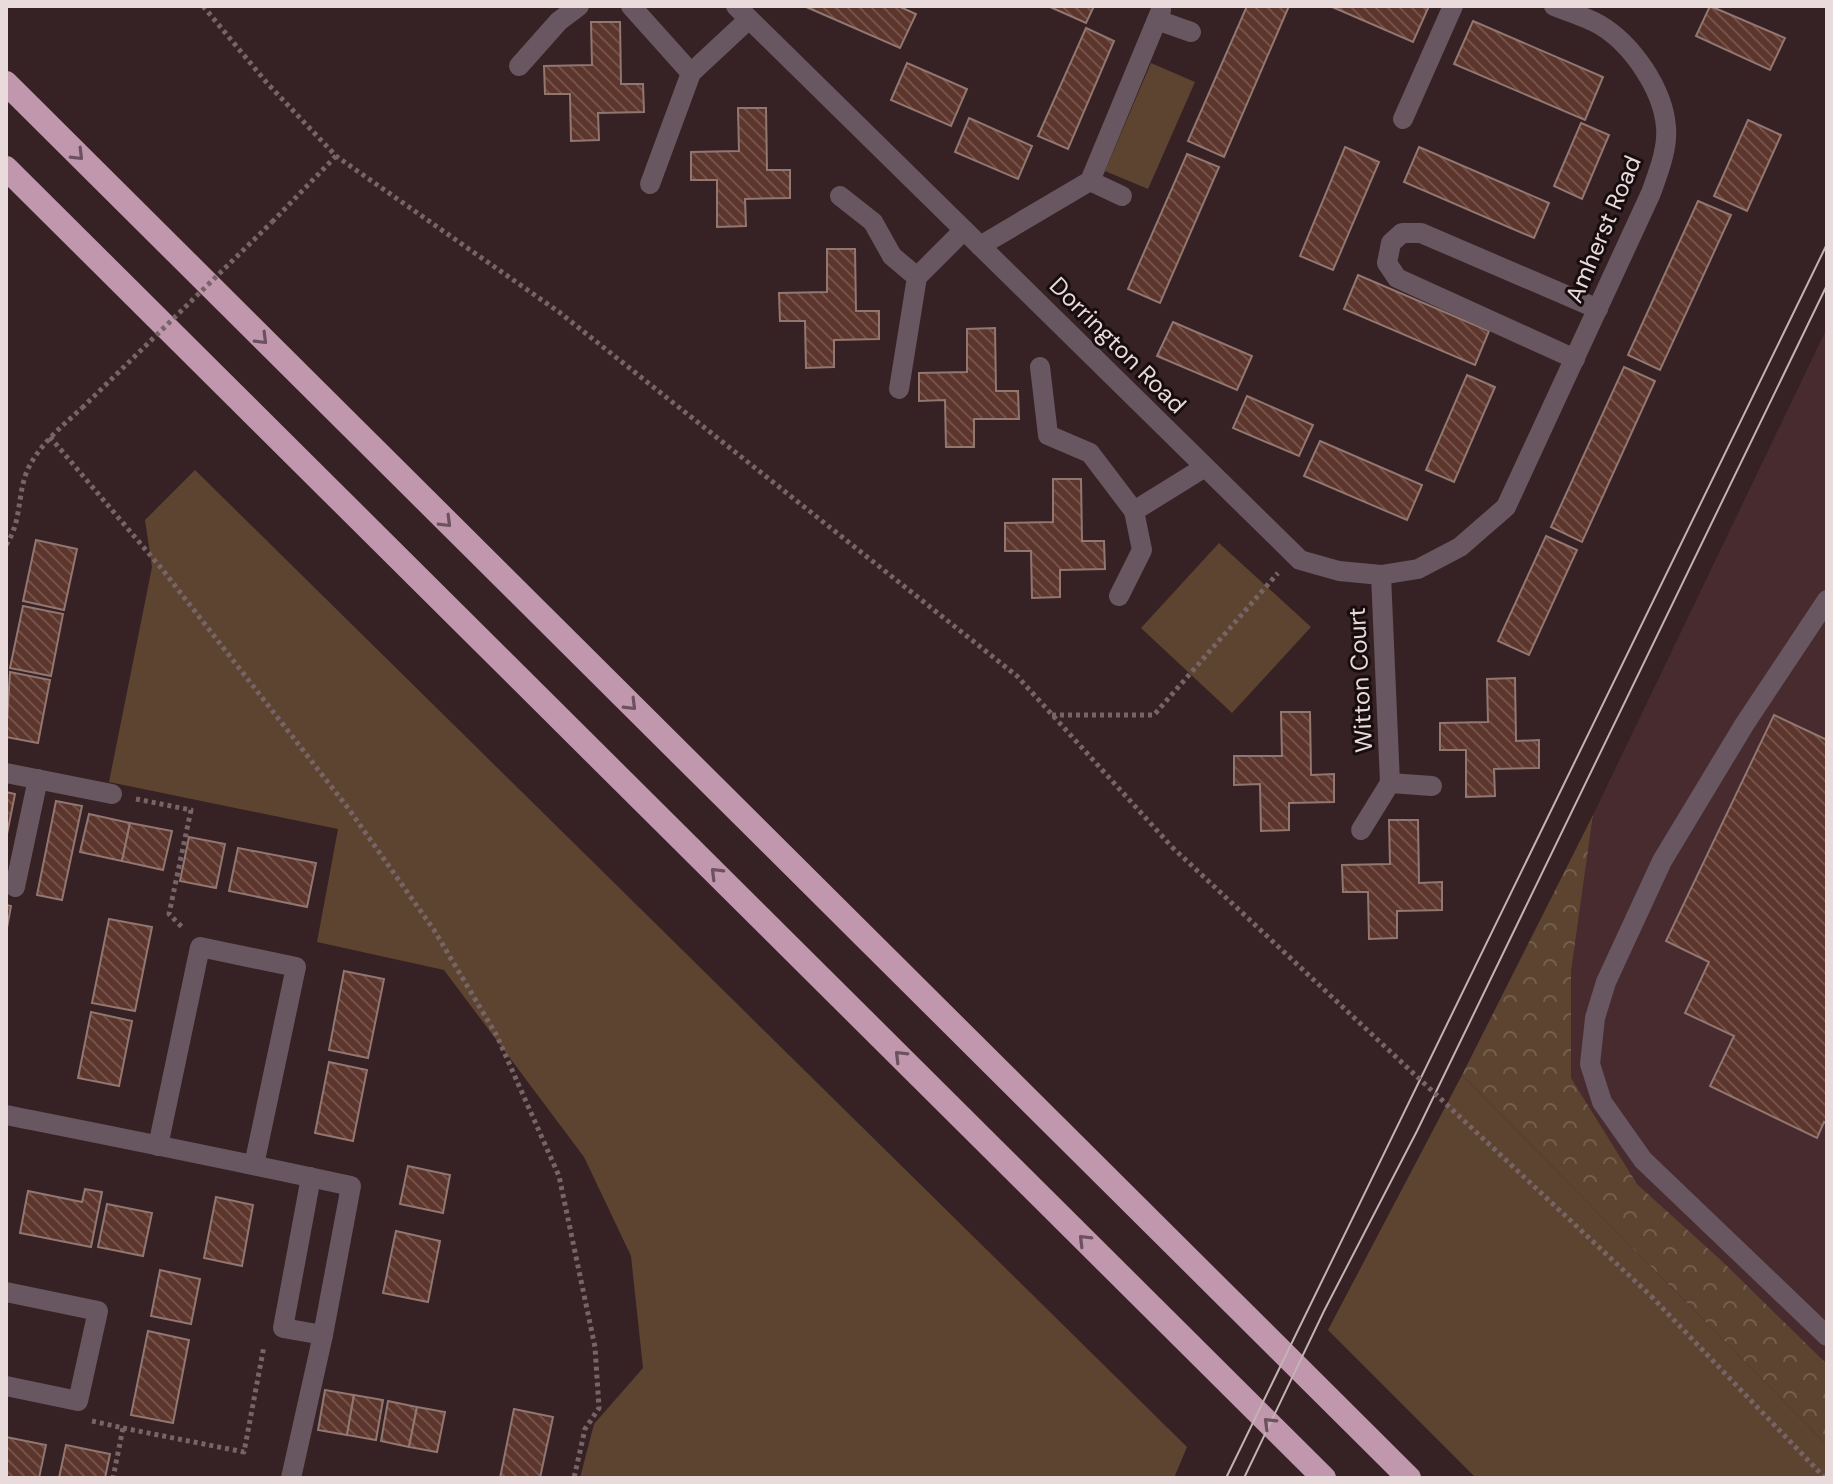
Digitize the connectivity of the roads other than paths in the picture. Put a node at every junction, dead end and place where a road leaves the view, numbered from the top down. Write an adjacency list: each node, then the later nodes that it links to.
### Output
1 (579, 6): 7 (street)
2 (631, 6): 8 (street)
3 (1453, 6): 10 (street)
4 (1554, 6): 19 (street, Amherst Road)
5 (743, 13): 8 (street); 16 (street, Dorrington Road)
6 (1191, 32): 12 (street)
7 (519, 66)
8 (691, 73): 13 (street)
9 (12, 87): 46 (highway, one-way to 46)
10 (1403, 119)
11 (6, 168): 45 (highway, one-way to 11)
12 (1090, 181): 15 (street); 17 (street)
13 (650, 184)
14 (840, 196): 18 (street)
15 (1122, 196)
16 (964, 230): 17 (street, Dorrington Road); 18 (street)
17 (980, 246): 23 (street, Dorrington Road)
18 (917, 277): 22 (street)
19 (1598, 309): 20 (street, Amherst Road); 20 (street)
20 (1575, 359): 24 (street, Amherst Road)
21 (1040, 367): 25 (street)
22 (899, 389)
23 (1205, 467): 25 (street); 26 (street, Dorrington Road)
24 (1506, 507): 26 (street, Dorrington Road)
25 (1134, 511): 27 (street)
26 (1381, 575): 31 (street, Witton Court)
27 (1119, 596)
28 (1827, 600): 42 (street)
29 (6, 773): 30 (street)
30 (38, 779): 33 (street); 35 (street)
31 (1390, 783): 32 (street, Witton Court); 34 (street, Witton Court)
32 (1432, 786)
33 (112, 794)
34 (1361, 830)
35 (15, 887)
36 (6, 1115): 37 (street)
37 (158, 1146): 38 (street); 38 (street)
38 (254, 1165): 39 (street)
39 (311, 1177): 41 (street); 41 (street)
40 (6, 1292): 43 (street)
41 (323, 1335): 44 (street)
42 (1827, 1336)
43 (6, 1386)
44 (291, 1478)
45 (1324, 1478)
46 (1409, 1478)

